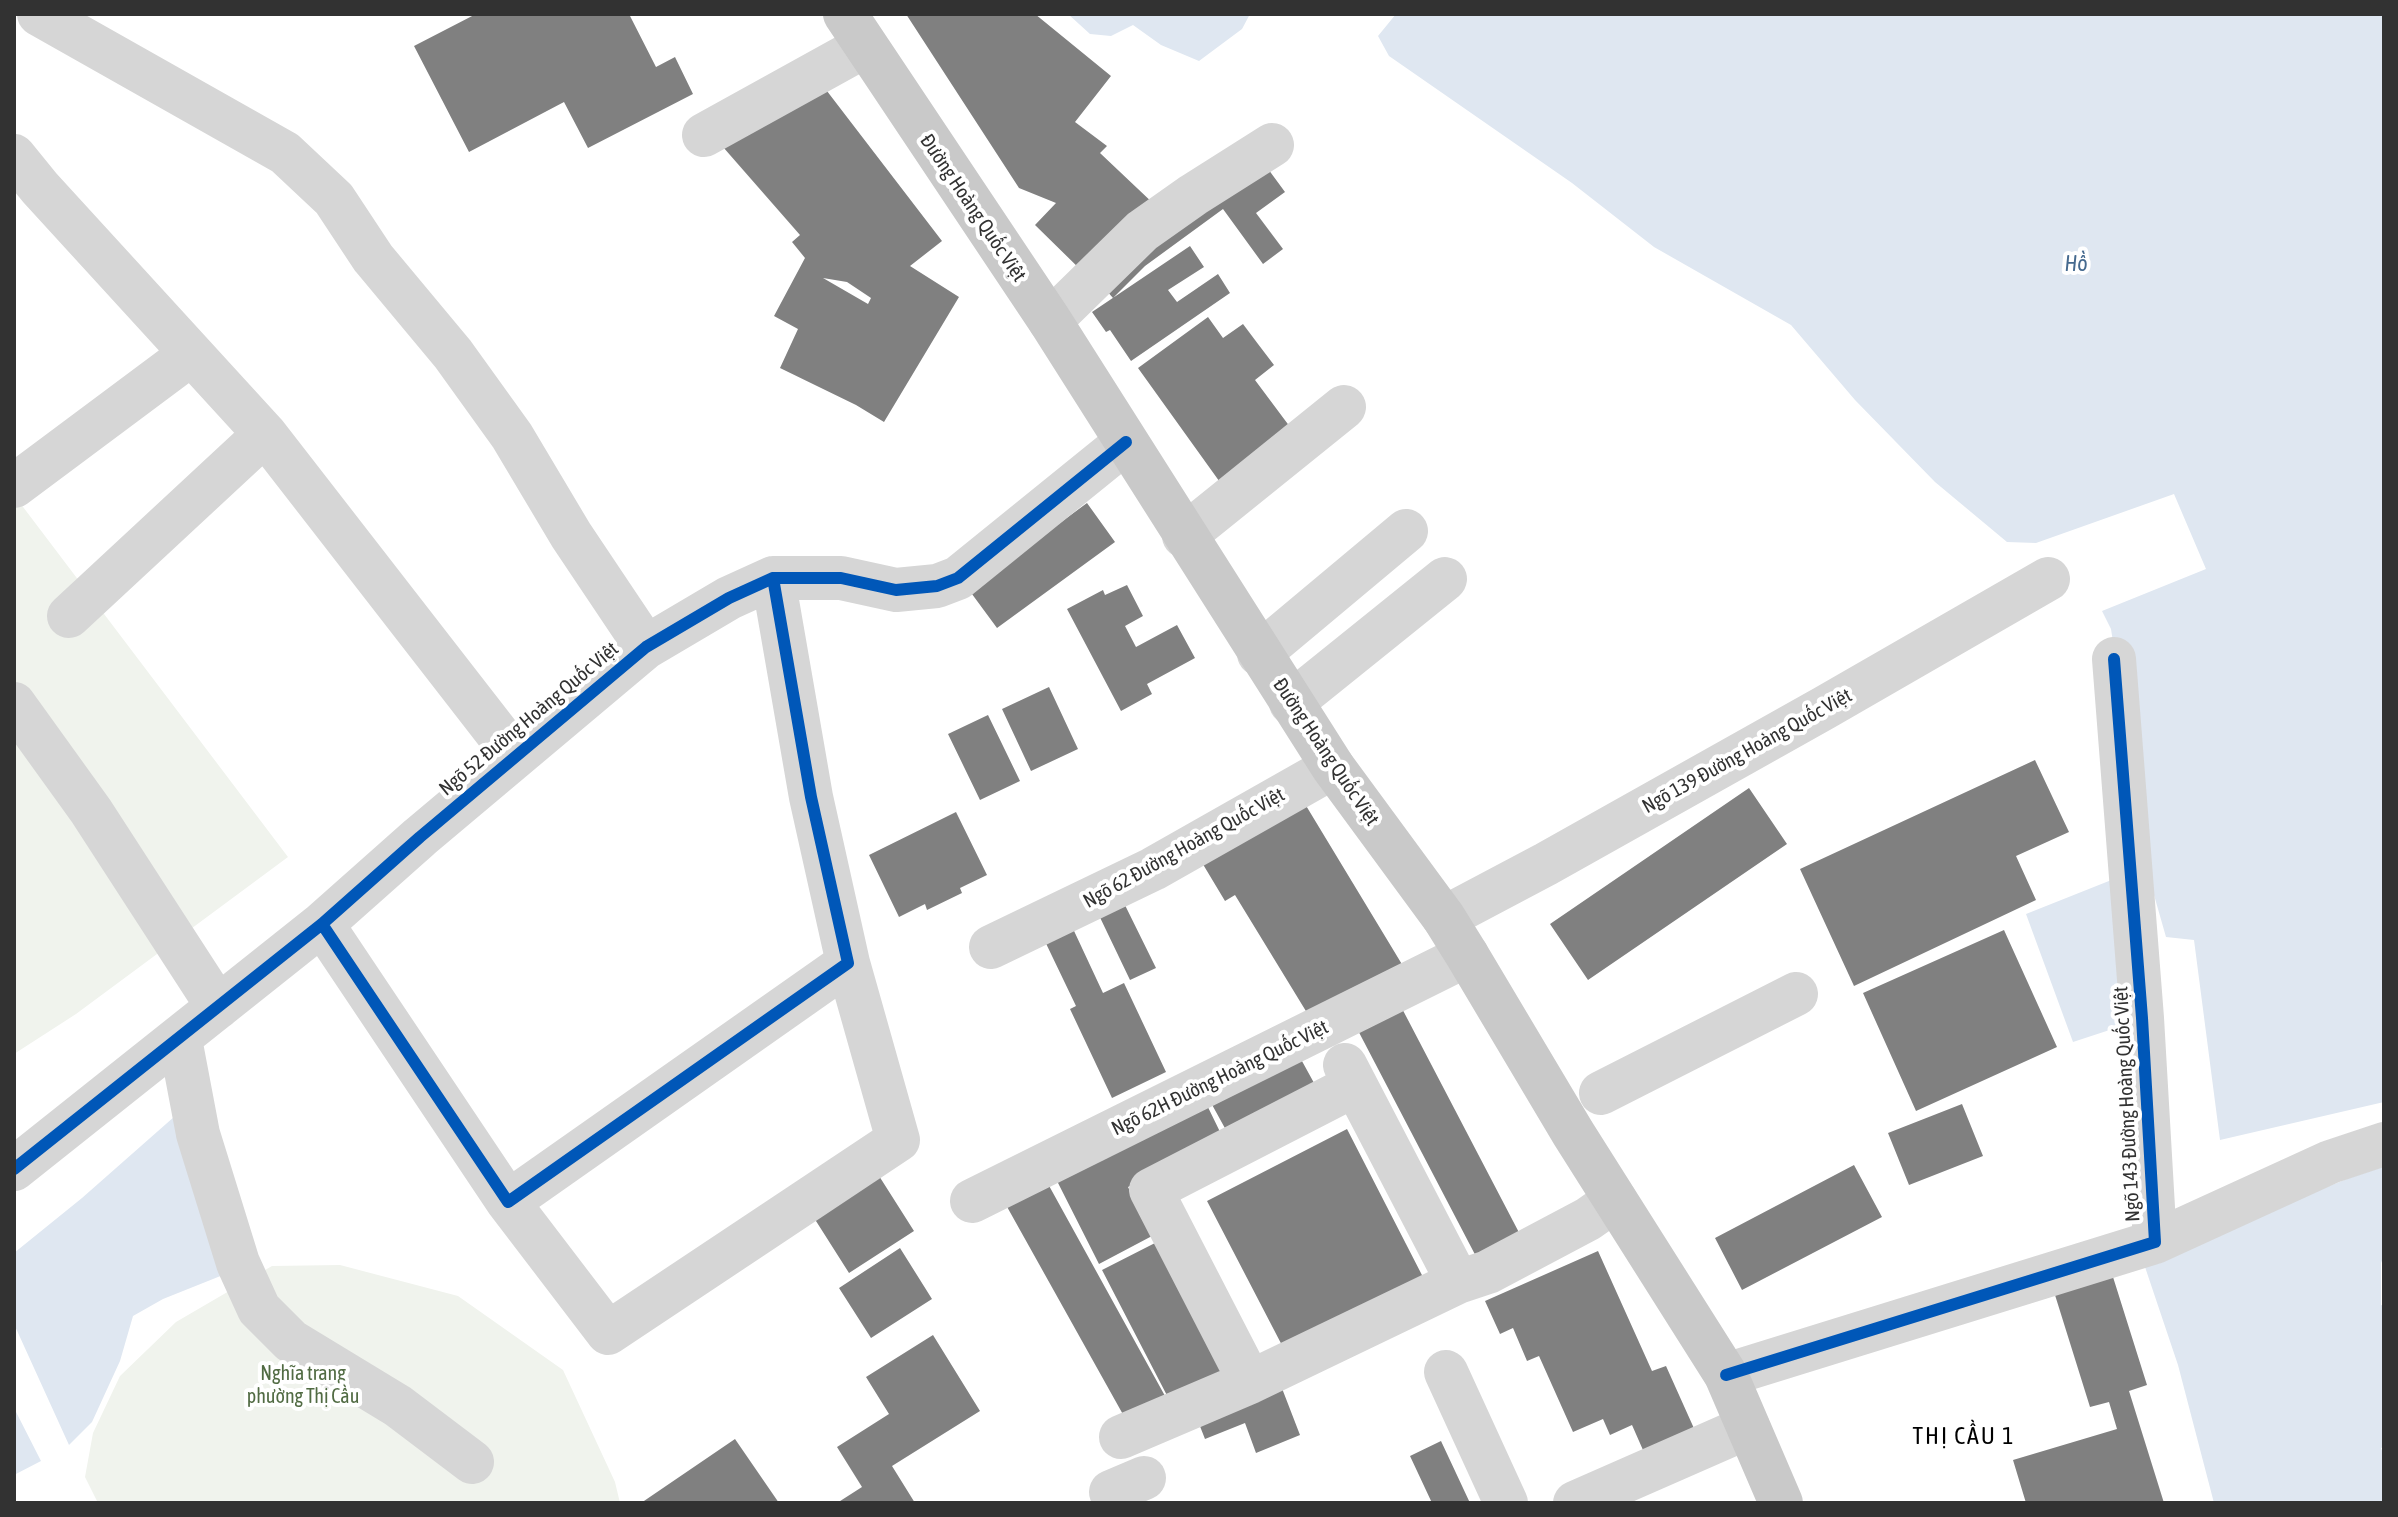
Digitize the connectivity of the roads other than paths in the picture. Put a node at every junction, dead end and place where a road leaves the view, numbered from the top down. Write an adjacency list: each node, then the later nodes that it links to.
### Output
1 (39, 14): 18 (street)
2 (855, 30): 3 (street); 6 (main road, Đường Hoàng Quốc Việt)
3 (704, 135)
4 (1272, 145): 6 (street)
5 (14, 156): 7 (street)
6 (1050, 321): 10 (main road, Đường Hoàng Quốc Việt)
7 (191, 354): 9 (street); 11 (street)
8 (1344, 407): 13 (street)
9 (265, 434): 17 (street); 23 (street)
10 (1126, 442): 13 (main road, Đường Hoàng Quốc Việt); 14 (street, Ngõ 52 Đường Hoàng Quốc Việt)
11 (14, 486)
12 (1406, 531): 19 (street)
13 (1184, 536): 19 (main road, Đường Hoàng Quốc Việt)
14 (773, 578): 18 (street, Ngõ 52 Đường Hoàng Quốc Việt); 29 (street)
15 (1445, 579): 21 (street)
16 (2048, 579): 25 (street, Ngõ 139 Đường Hoàng Quốc Việt)
17 (69, 616)
18 (646, 647): 23 (street, Ngõ 52 Đường Hoàng Quốc Việt)
19 (1259, 654): 21 (main road, Đường Hoàng Quốc Việt)
20 (2114, 659): 39 (street, Ngõ 143 Đường Hoàng Quốc Việt)
21 (1291, 703): 24 (main road, Đường Hoàng Quốc Việt)
22 (14, 704): 31 (street)
23 (515, 756): 26 (street, Ngõ 52 Đường Hoàng Quốc Việt)
24 (1333, 767): 25 (main road, Đường Hoàng Quốc Việt); 27 (street, Ngõ 62 Đường Hoàng Quốc Việt)
25 (1444, 918): 28 (main road, Đường Hoàng Quốc Việt)
26 (322, 924): 31 (street, Ngõ 52 Đường Hoàng Quốc Việt); 38 (street)
27 (991, 947)
28 (1467, 955): 36 (main road, Đường Hoàng Quốc Việt); 37 (street, Ngõ 62H Đường Hoàng Quốc Việt)
29 (848, 963): 38 (street); 38 (street)
30 (1796, 994): 33 (street)
31 (218, 1007): 32 (street, Ngõ 52 Đường Hoàng Quốc Việt)
32 (180, 1039): 35 (street, Ngõ 52 Đường Hoàng Quốc Việt); 46 (street)
33 (1601, 1093)
34 (2384, 1144): 39 (street)
35 (14, 1169)
36 (1615, 1200): 40 (street); 42 (main road, Đường Hoàng Quốc Việt)
37 (972, 1201)
38 (508, 1202)
39 (2155, 1242): 42 (street, Ngõ 143 Đường Hoàng Quốc Việt)
40 (1458, 1282): 43 (street); 43 (street)
41 (1446, 1372): 47 (street)
42 (1726, 1375): 44 (main road, Đường Hoàng Quốc Việt)
43 (1250, 1382): 45 (street)
44 (1748, 1427): 48 (street); 49 (main road, Đường Hoàng Quốc Việt)
45 (1121, 1437)
46 (472, 1462)
47 (1506, 1503)
48 (1575, 1503)
49 (1781, 1503)

